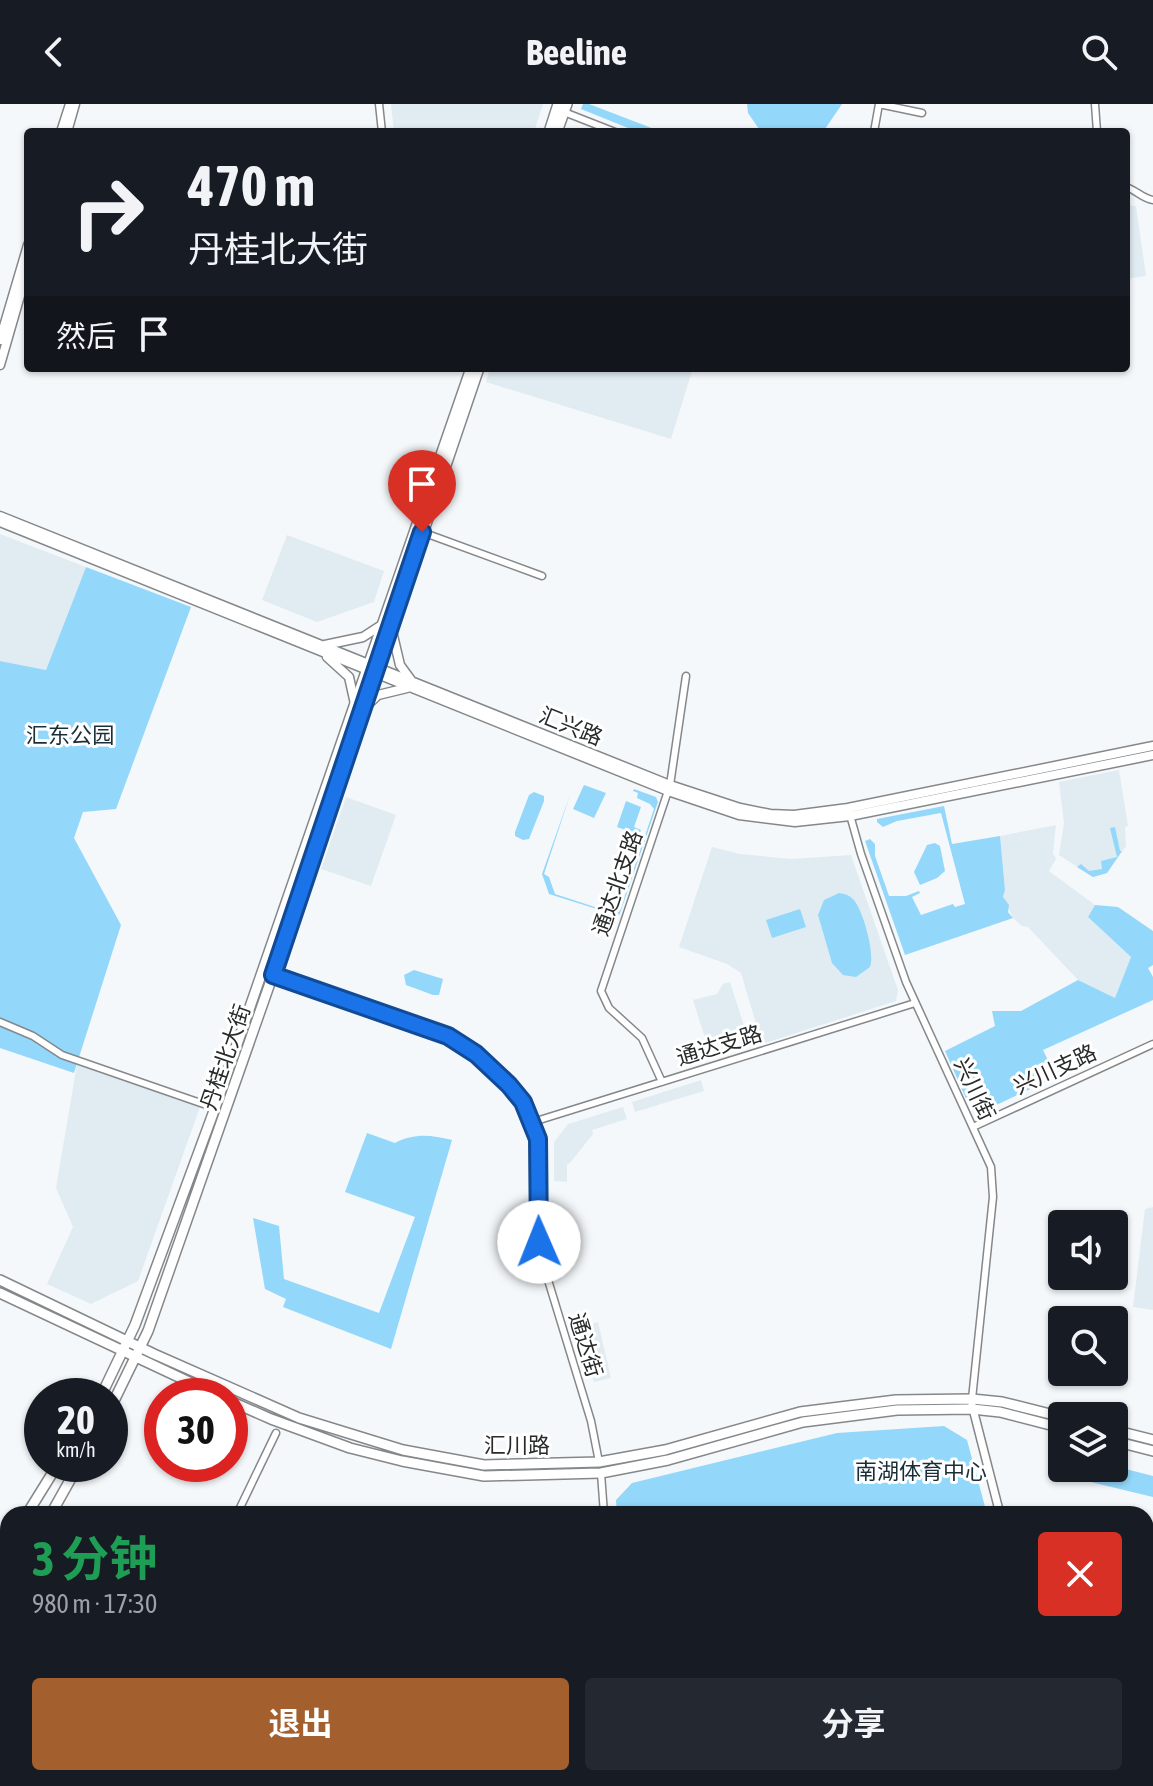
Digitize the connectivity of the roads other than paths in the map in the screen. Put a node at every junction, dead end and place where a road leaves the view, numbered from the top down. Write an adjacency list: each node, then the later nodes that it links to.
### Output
1 (72, 104): 6 (main road); 7 (main road)
2 (379, 104): 8 (street)
3 (1095, 104): 13 (street)
4 (563, 107): 9 (main road); 10 (main road); 11 (street)
5 (922, 113): 12 (street)
6 (63, 128)
7 (68, 128)
8 (382, 128)
9 (551, 128)
10 (558, 128)
11 (607, 128)
12 (875, 128)
13 (1097, 128)
14 (1130, 188): 15 (street)
15 (1153, 200)
16 (24, 259): 18 (main road)
17 (24, 282): 19 (main road)
18 (0, 340)
19 (0, 365)
20 (467, 372): 26 (main road, 丹桂北大街)
21 (478, 372): 24 (main road, 丹桂北大街)
22 (0, 516): 27 (main road)
23 (0, 522): 27 (main road)
24 (422, 532): 25 (street); 26 (main road, 丹桂北大街)
25 (542, 576)
26 (387, 623): 27 (main road); 28 (main road, 丹桂北大街); 30 (main road)
27 (313, 645): 28 (main road); 31 (main road)
28 (372, 669): 30 (main road, 汇兴路); 31 (main road, 丹桂北大街)
29 (686, 676): 34 (street, 通达北支路)
30 (411, 684): 31 (main road); 34 (main road, 汇兴路)
31 (359, 707): 36 (main road, 丹桂北大街)
32 (1153, 746): 35 (main road, 汇兴路)
33 (1153, 755): 35 (main road)
34 (669, 788): 35 (main road, 汇兴路); 40 (street, 通达北支路)
35 (849, 812): 37 (street, 兴川街)
36 (268, 973): 41 (main road, 丹桂北大街); 42 (street, 通达街); 47 (main road, 丹桂北大街)
37 (915, 1003): 40 (street, 通达支路); 43 (street, 兴川街)
38 (0, 1022): 41 (street)
39 (1153, 1044): 43 (street, 兴川支路)
40 (662, 1082): 42 (street, 通达支路)
41 (215, 1108): 46 (main road, 丹桂北大街)
42 (533, 1122): 62 (street, 通达街)
43 (973, 1127): 53 (street, 兴川街)
44 (0, 1280): 46 (main road, 汇川路)
45 (0, 1293): 48 (main road)
46 (129, 1341): 47 (main road, 汇川路); 48 (main road, 丹桂北大街)
47 (141, 1347): 49 (main road, 丹桂北大街); 62 (main road, 汇川路)
48 (123, 1353): 49 (main road); 50 (main road, 丹桂北大街)
49 (136, 1359): 51 (main road, 丹桂北大街); 52 (main road)
50 (110, 1378)
51 (126, 1378)
52 (179, 1378)
53 (972, 1404): 55 (main road, 汇川路); 56 (main road, 汇川路); 62 (main road, 汇川路); 69 (street)
54 (248, 1409): 62 (main road, 汇川路)
55 (1048, 1414)
56 (1048, 1424)
57 (276, 1433): 67 (street)
58 (1128, 1434): 59 (main road)
59 (1153, 1440)
60 (1128, 1445): 61 (main road)
61 (1153, 1451)
62 (600, 1467): 68 (street, 通达街)
63 (47, 1482): 65 (main road)
64 (69, 1482): 66 (main road)
65 (32, 1506)
66 (55, 1506)
67 (241, 1506)
68 (603, 1506)
69 (998, 1506)

